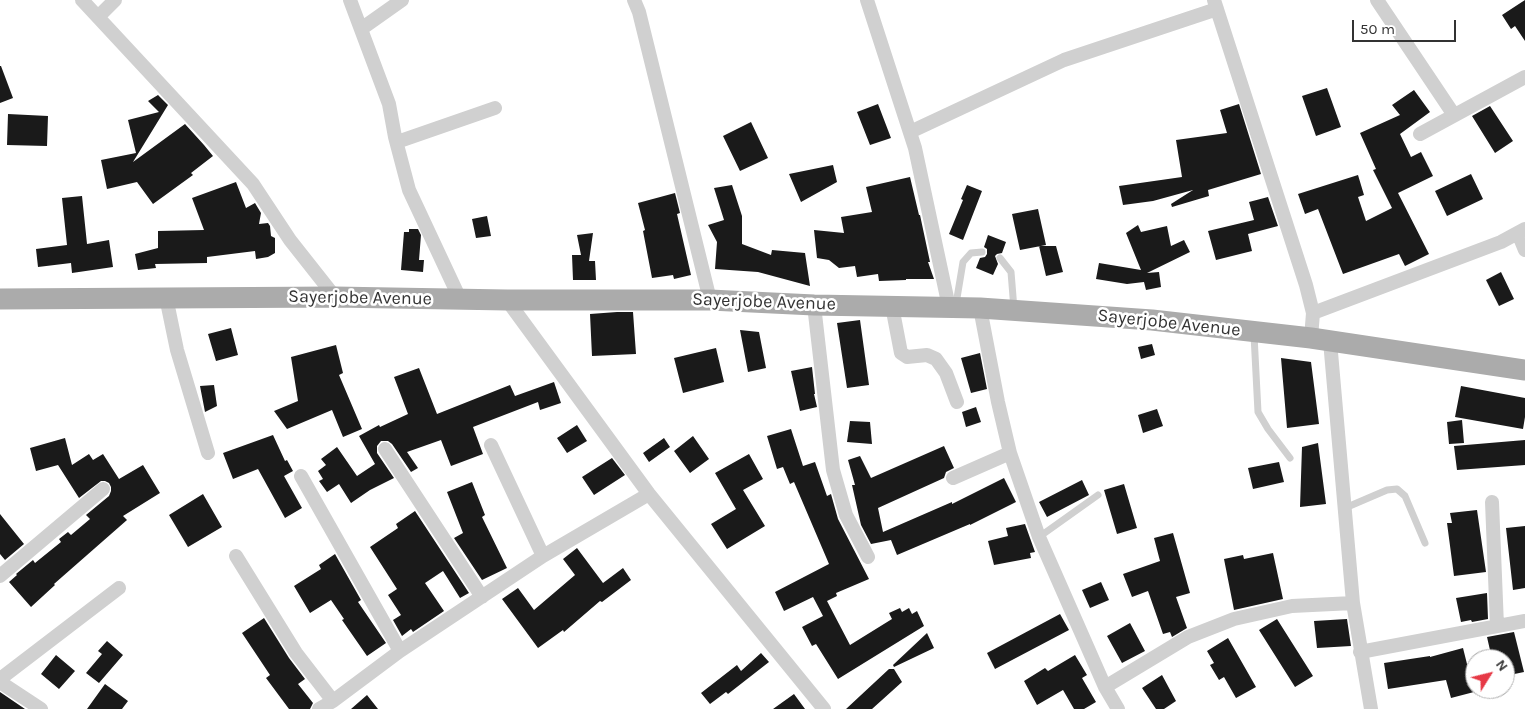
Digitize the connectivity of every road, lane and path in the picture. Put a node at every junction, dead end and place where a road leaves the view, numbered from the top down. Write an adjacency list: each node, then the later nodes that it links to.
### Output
1 (82, 0): 9 (street)
2 (115, 0): 9 (street)
3 (350, 0): 10 (street)
4 (402, 0): 10 (street)
5 (634, 0): 26 (street)
6 (867, 0): 14 (street)
7 (1377, 0): 13 (street)
8 (1215, 4): 14 (street); 32 (street)
9 (98, 17): 22 (street)
10 (361, 29): 16 (street)
11 (1525, 77): 13 (street)
12 (495, 108): 16 (street)
13 (1454, 115): 15 (street)
14 (910, 132): 29 (street)
15 (1420, 134)
16 (397, 142): 24 (street)
17 (1521, 231): 18 (street); 32 (street)
18 (1525, 250)
19 (982, 252): 29 (lane)
20 (1000, 258): 31 (lane)
21 (166, 297): 22 (main road, Sayerjobe Avenue); 23 (main road, Sayerjobe Avenue); 39 (street)
22 (335, 297): 24 (main road, Sayerjobe Avenue)
23 (0, 299)
24 (460, 299): 25 (main road, Sayerjobe Avenue)
25 (507, 300): 26 (main road, Sayerjobe Avenue); 45 (street)
26 (710, 300): 27 (main road, Sayerjobe Avenue)
27 (814, 304): 28 (main road, Sayerjobe Avenue); 53 (street)
28 (892, 306): 29 (main road, Sayerjobe Avenue); 36 (street)
29 (952, 307): 30 (main road, Sayerjobe Avenue)
30 (980, 308): 31 (main road, Sayerjobe Avenue); 40 (street)
31 (1014, 310): 33 (main road, Sayerjobe Avenue)
32 (1313, 313): 34 (street)
33 (1254, 332): 34 (main road, Sayerjobe Avenue); 41 (lane)
34 (1320, 339): 35 (main road, Sayerjobe Avenue); 48 (street)
35 (1525, 370)
36 (956, 402)
37 (491, 445): 52 (street)
38 (386, 449): 56 (street)
39 (208, 453)
40 (1010, 453): 43 (street); 49 (street)
41 (1290, 458)
42 (300, 476): 60 (street)
43 (954, 478)
44 (103, 489): 54 (street)
45 (649, 494): 52 (street); 67 (street)
46 (1098, 495): 49 (lane)
47 (1492, 502): 59 (street)
48 (1345, 508): 50 (lane); 57 (street)
49 (1039, 537): 63 (street)
50 (1425, 543)
51 (236, 556): 64 (street)
52 (543, 556): 56 (street)
53 (868, 557)
54 (0, 576)
55 (119, 588): 62 (street)
56 (482, 597): 60 (street)
57 (1353, 603): 61 (street); 63 (street)
58 (1525, 621): 59 (street)
59 (1497, 626): 61 (street)
60 (400, 651): 64 (street)
61 (1360, 652): 69 (street)
62 (0, 680): 65 (street)
63 (1105, 688): 68 (street)
64 (333, 701): 66 (street)
65 (42, 709)
66 (319, 709)
67 (824, 709)
68 (1118, 709)
69 (1371, 709)

